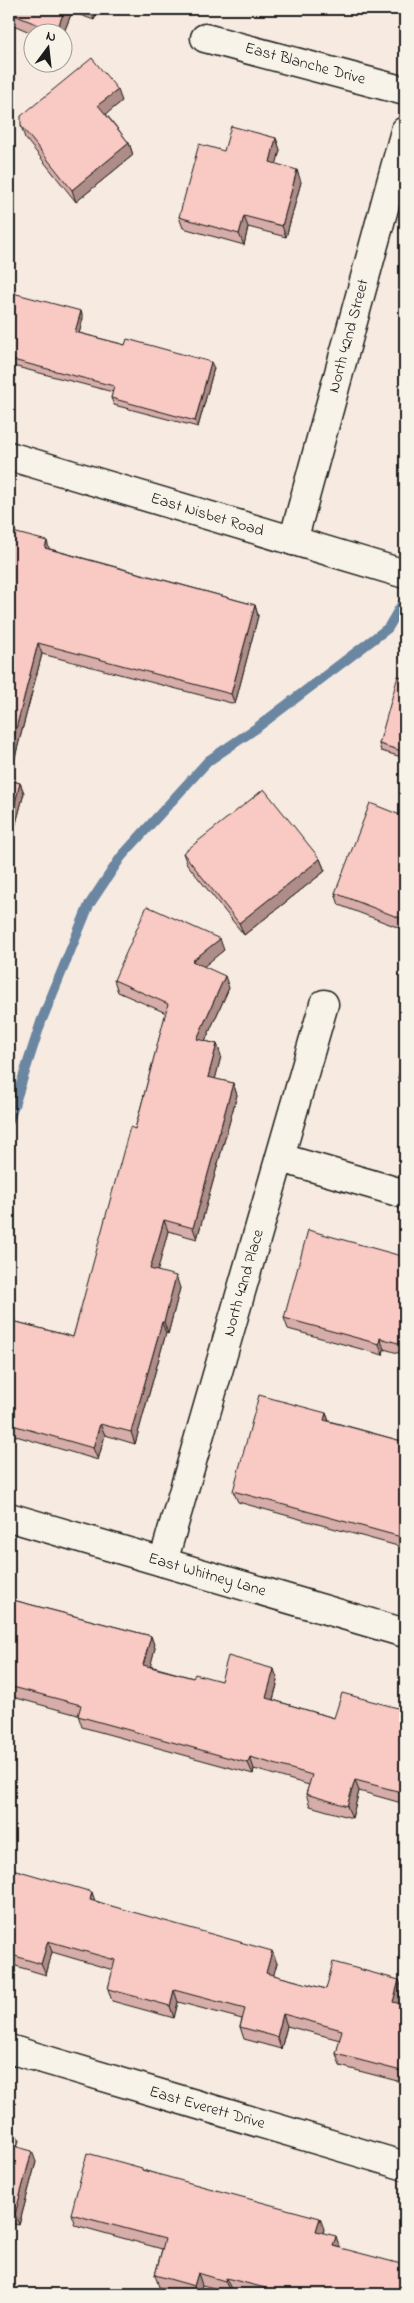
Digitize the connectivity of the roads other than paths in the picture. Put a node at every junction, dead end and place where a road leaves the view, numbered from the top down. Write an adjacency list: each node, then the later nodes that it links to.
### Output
1 (204, 38): 2 (street, East Blanche Drive)
2 (405, 91)
3 (405, 131): 5 (street, North 42nd Street)
4 (9, 456): 5 (street, East Nisbet Road)
5 (294, 541): 6 (street, East Nisbet Road)
6 (405, 574)
7 (324, 1004): 8 (street, North 42nd Place)
8 (281, 1158): 9 (street); 11 (street, North 42nd Place)
9 (405, 1194)
10 (9, 1517): 11 (street, East Whitney Lane)
11 (163, 1562): 12 (street, East Whitney Lane)
12 (405, 1633)
13 (9, 2049): 14 (street, East Everett Drive)
14 (405, 2166)

